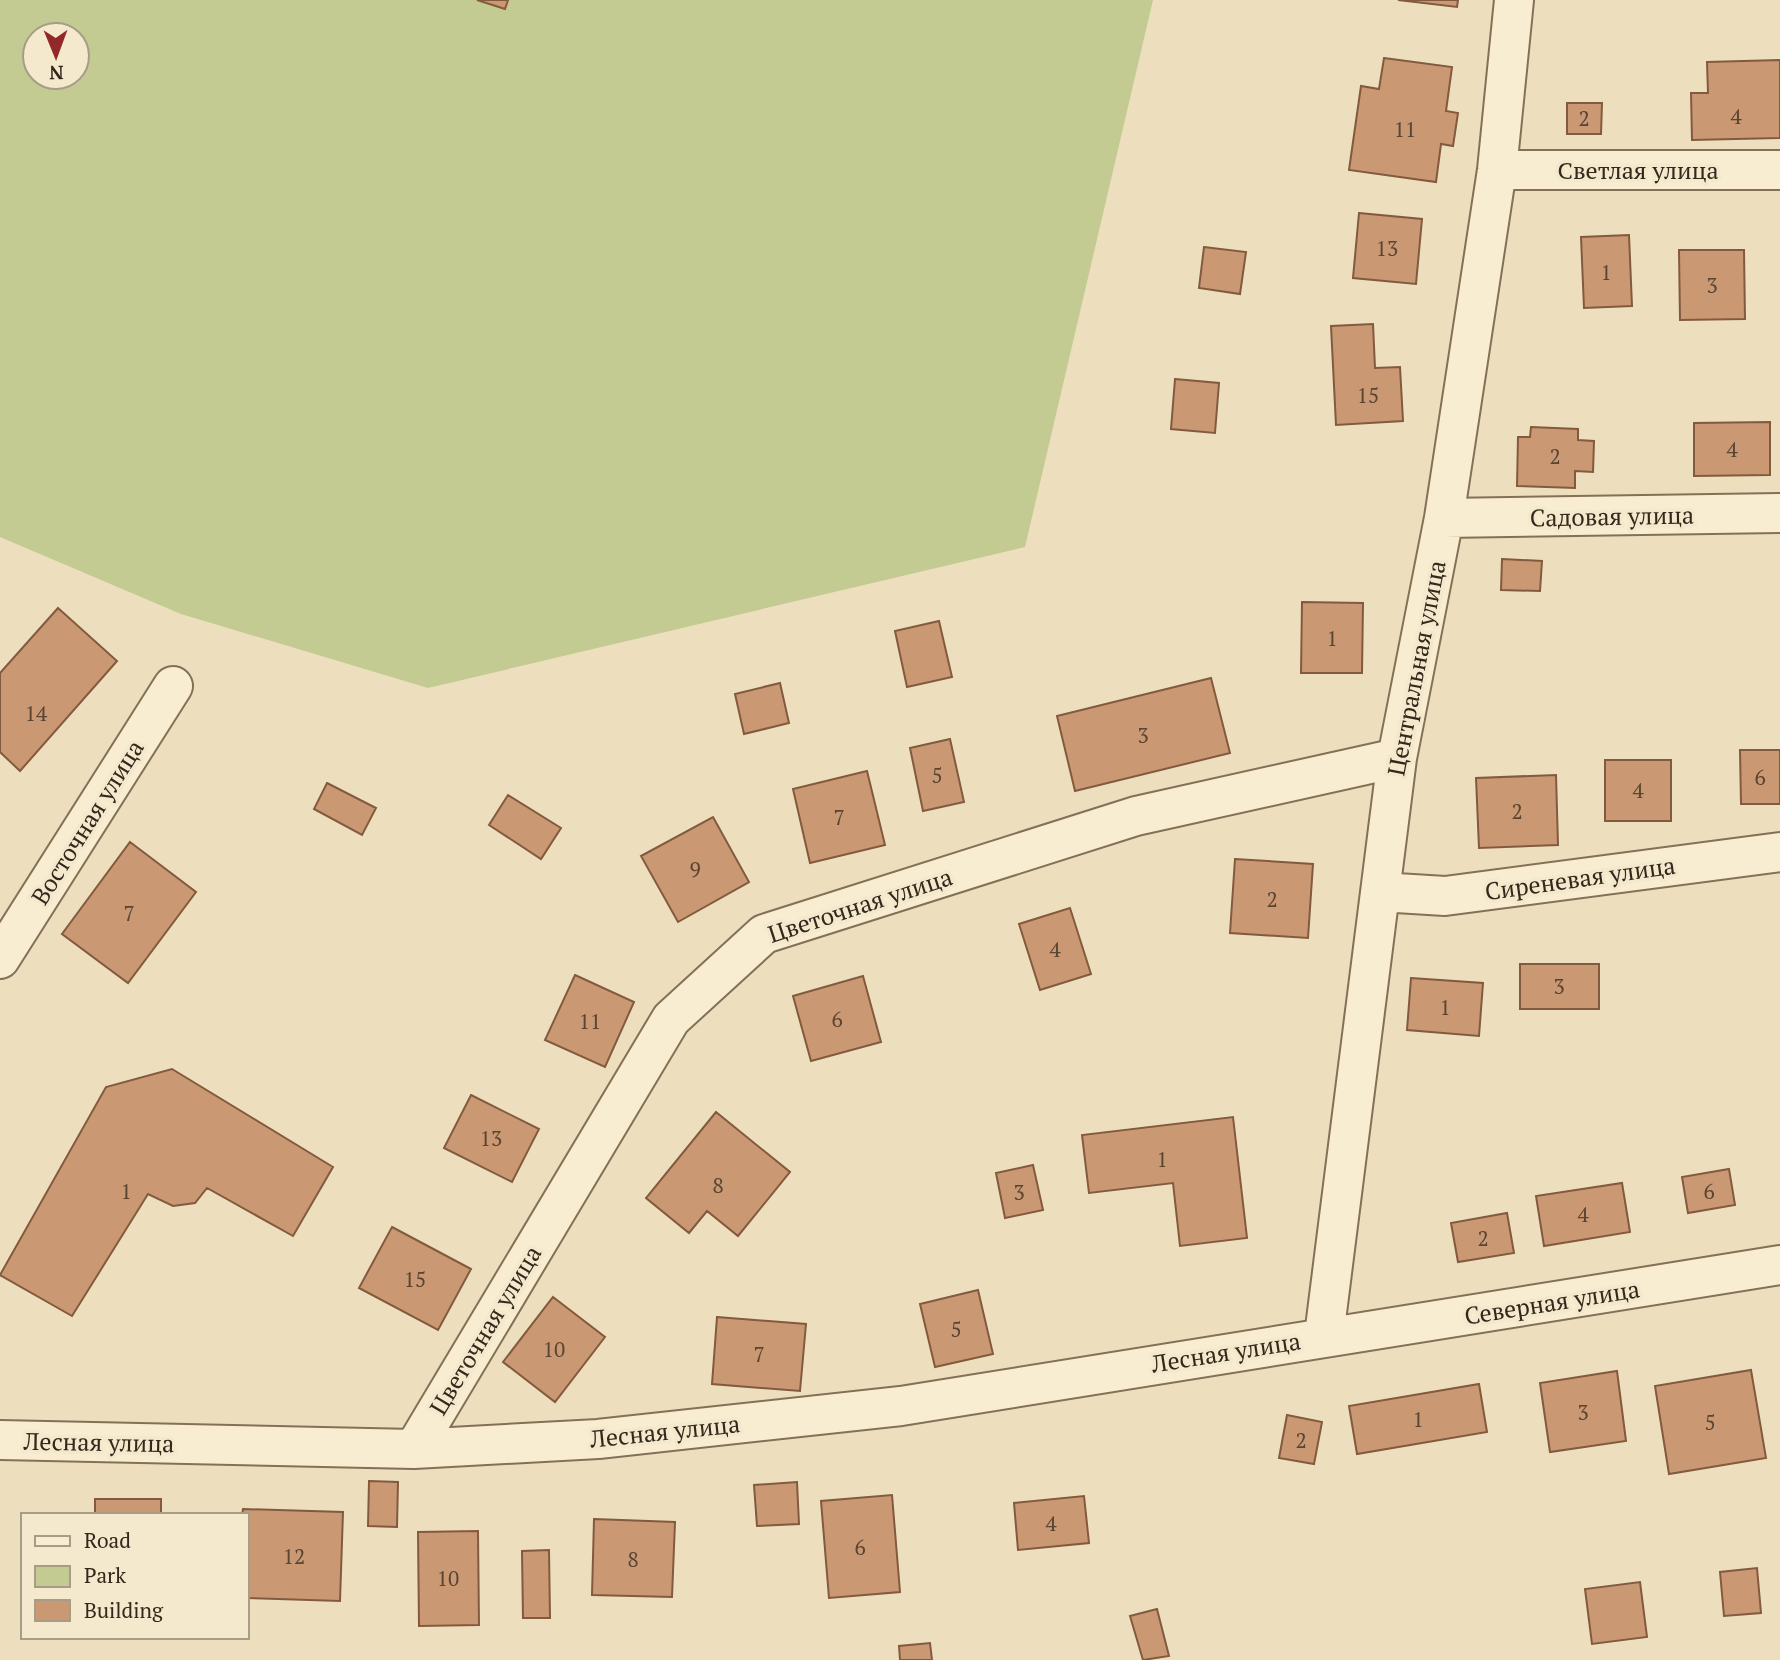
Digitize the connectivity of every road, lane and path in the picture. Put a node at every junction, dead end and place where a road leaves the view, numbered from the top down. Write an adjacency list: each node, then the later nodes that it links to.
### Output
1 (1514, 0): 2 (street, Центральная улица)
2 (1497, 170): 3 (street, Светлая улица); 5 (street, Центральная улица)
3 (1780, 170)
4 (1780, 513): 5 (street, Садовая улица)
5 (1444, 518): 7 (street, Центральная улица)
6 (173, 686): 10 (street, Восточная улица)
7 (1397, 758): 9 (street, Центральная улица); 14 (street, Цветочная улица)
8 (1780, 852): 9 (street, Сиреневая улица)
9 (1380, 892): 12 (street, Центральная улица)
10 (0, 959)
11 (1780, 1265): 12 (street, Северная улица)
12 (1324, 1336): 14 (street, Лесная улица)
13 (0, 1440): 14 (street, Лесная улица)
14 (414, 1449)

